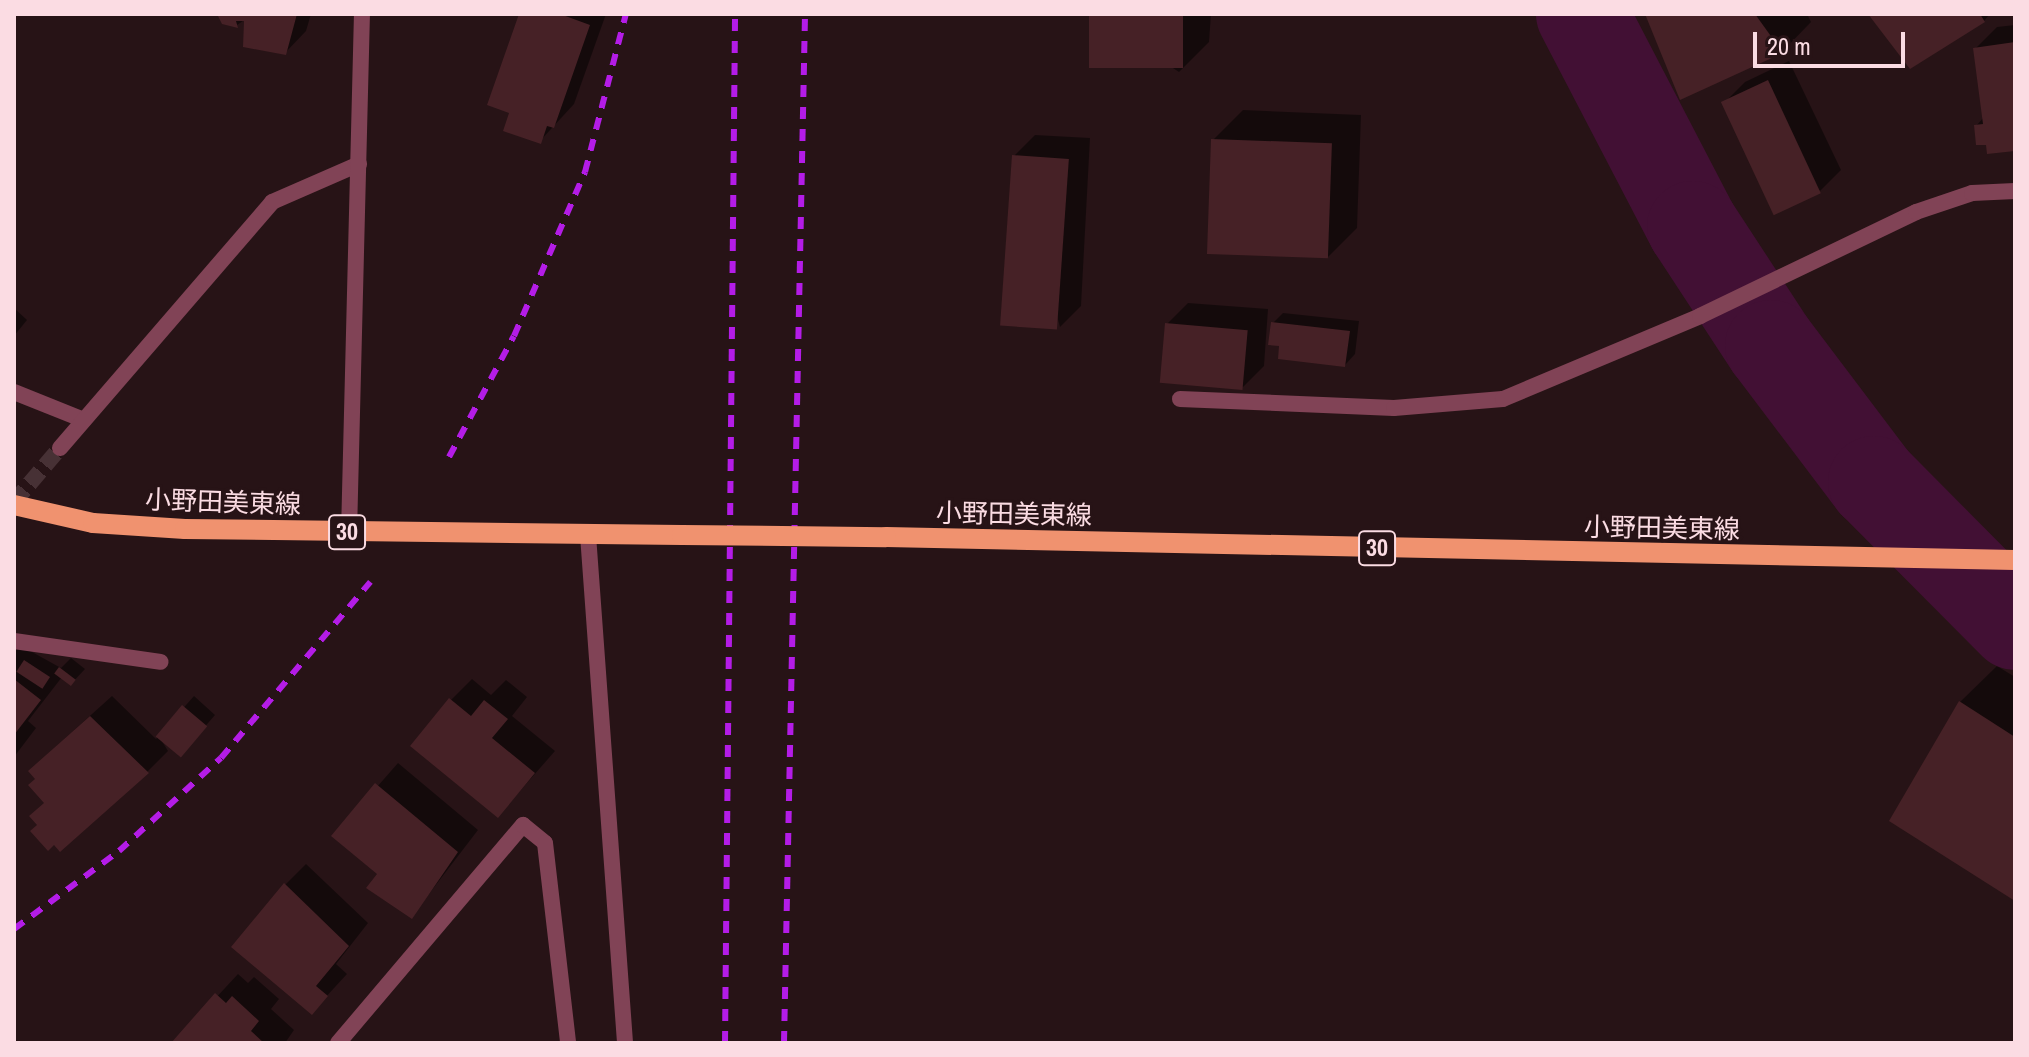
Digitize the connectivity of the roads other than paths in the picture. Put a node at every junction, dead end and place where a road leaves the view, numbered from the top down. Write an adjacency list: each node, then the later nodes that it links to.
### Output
1 (362, 14): 2 (street)
2 (359, 164): 6 (street); 9 (street)
3 (2015, 191): 5 (street)
4 (14, 392): 6 (street)
5 (1180, 399)
6 (84, 420): 7 (street)
7 (60, 448)
8 (14, 505): 9 (main road, 小野田美東線 / 30)
9 (349, 533): 10 (main road, 小野田美東線 / 30)
10 (588, 535): 11 (main road, 小野田美東線 / 30, bridge); 16 (street)
11 (2015, 560)
12 (14, 641): 13 (street)
13 (161, 662)
14 (338, 1043): 15 (street)
15 (568, 1043)
16 (625, 1043)

